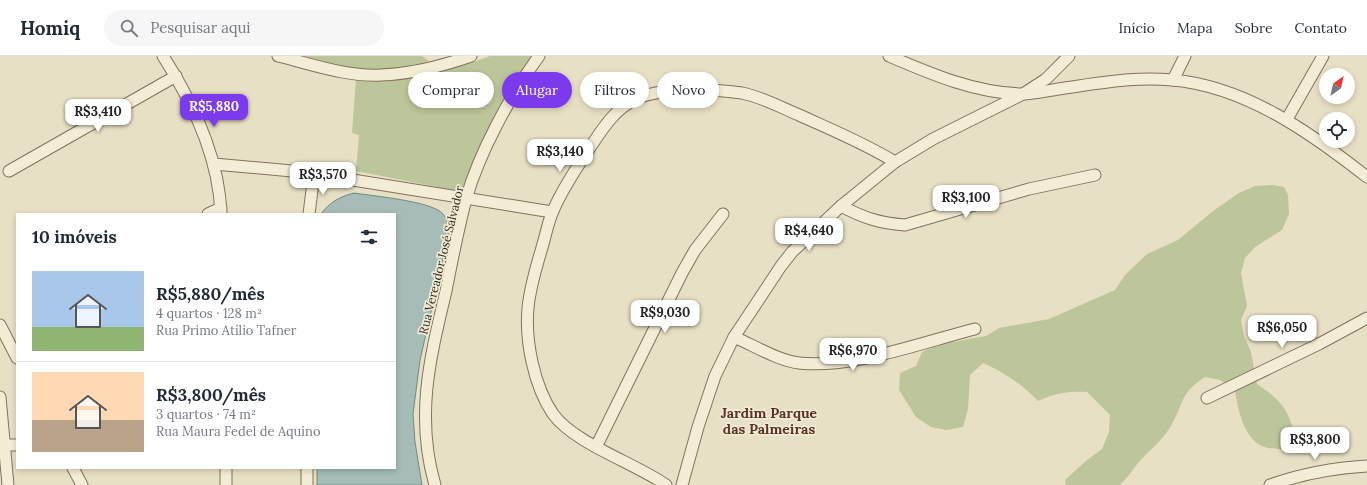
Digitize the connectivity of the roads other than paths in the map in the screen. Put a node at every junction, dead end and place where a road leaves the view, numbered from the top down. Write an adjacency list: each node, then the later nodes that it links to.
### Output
1 (163, 56): 9 (street)
2 (278, 56): 3 (street)
3 (471, 56)
4 (539, 56): 19 (street, Rua Vereador José Salvador)
5 (889, 56): 11 (street)
6 (1069, 56): 11 (street)
7 (1184, 56): 10 (street)
8 (1323, 56): 12 (street)
9 (176, 76): 14 (street); 15 (street)
10 (1172, 80): 11 (street); 12 (street)
11 (1023, 94): 13 (street)
12 (1286, 119): 18 (street)
13 (895, 162): 20 (street); 22 (street)
14 (214, 164): 16 (street); 21 (street)
15 (9, 171)
16 (314, 174): 19 (street); 23 (street)
17 (1095, 175): 20 (street)
18 (1367, 177)
19 (467, 198): 22 (street); 44 (street, Rua Vereador José Salvador)
20 (841, 206): 28 (street)
21 (221, 211)
22 (552, 212): 34 (street)
23 (309, 213)
24 (723, 214): 34 (street)
25 (1367, 318): 31 (street)
26 (0, 325): 29 (street)
27 (976, 329): 28 (street)
28 (734, 337): 46 (street)
29 (16, 356)
30 (0, 397): 32 (street)
31 (1207, 398)
32 (2, 445): 33 (street); 40 (street)
33 (16, 445)
34 (596, 447): 39 (street)
35 (1367, 466): 47 (street)
36 (74, 469): 41 (street)
37 (226, 469): 42 (street)
38 (307, 469): 43 (street)
39 (653, 481): 45 (street)
40 (8, 485)
41 (82, 485)
42 (226, 485)
43 (307, 485)
44 (435, 485)
45 (666, 485)
46 (682, 485)
47 (1270, 485)

